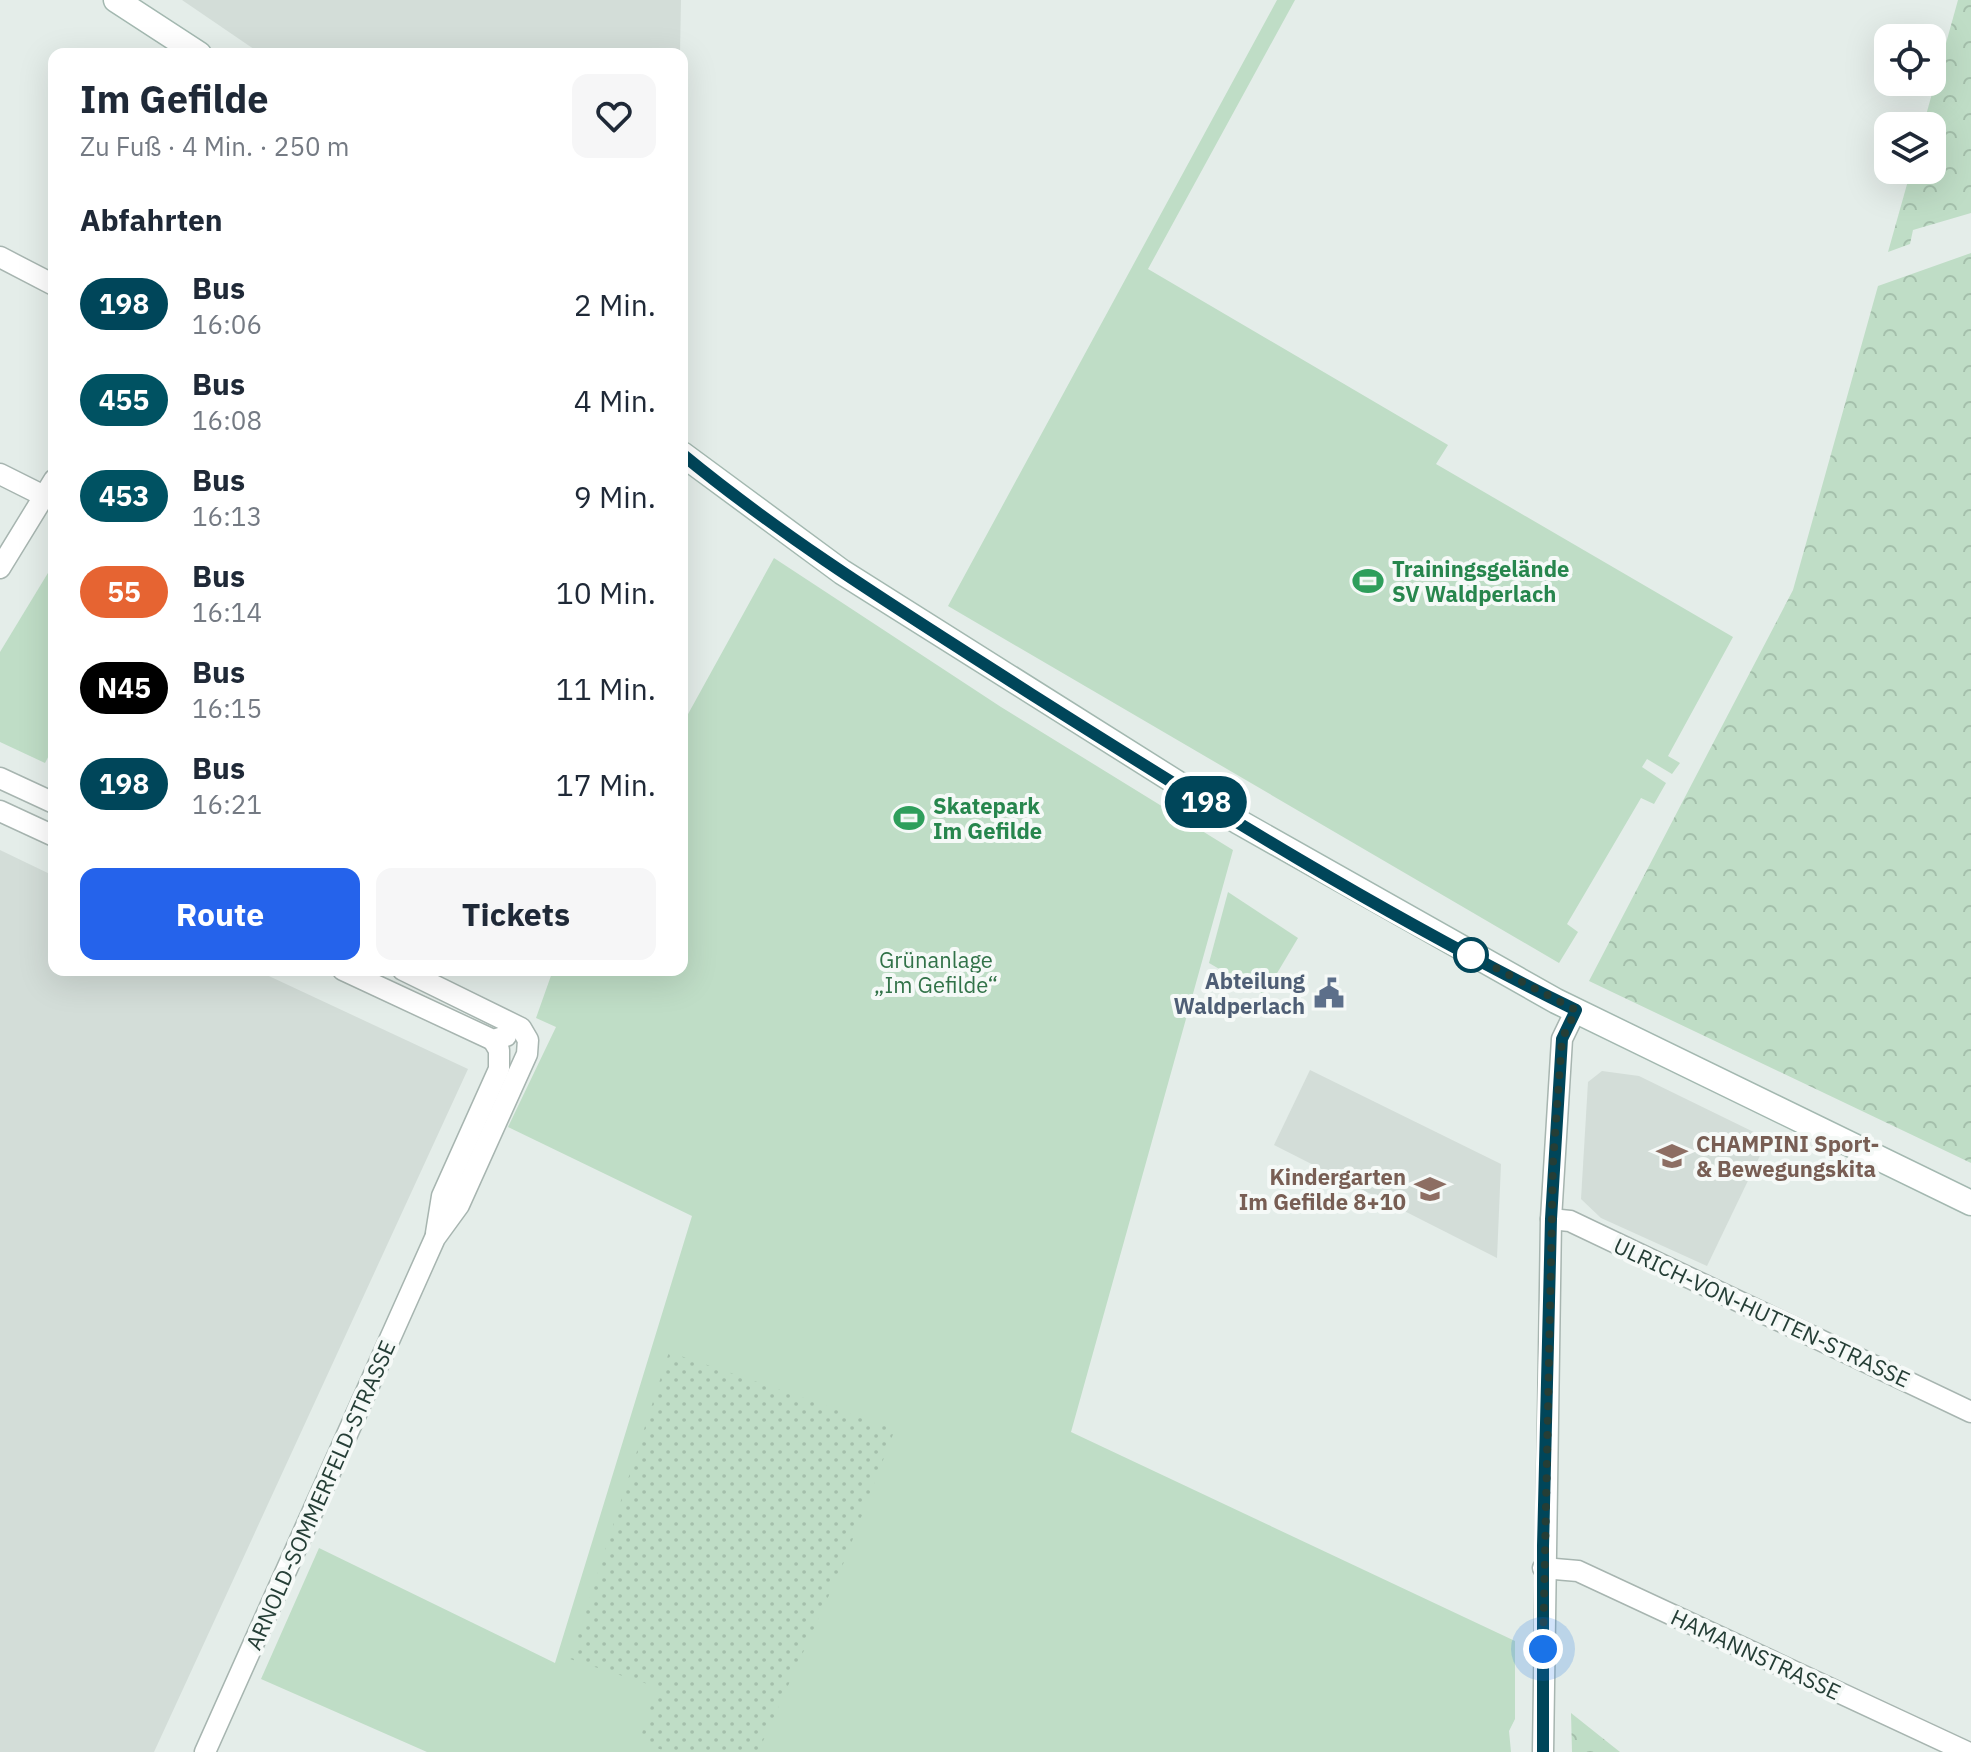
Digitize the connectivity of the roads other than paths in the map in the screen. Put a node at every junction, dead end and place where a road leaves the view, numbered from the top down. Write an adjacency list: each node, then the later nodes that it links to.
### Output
1 (116, 0): 2 (main road)
2 (190, 48)
3 (0, 257): 4 (street)
4 (48, 282)
5 (688, 458): 16 (main road)
6 (0, 474): 7 (street)
7 (48, 488)
8 (48, 490): 9 (street)
9 (0, 568)
10 (0, 778): 11 (street)
11 (48, 800)
12 (0, 811): 13 (street)
13 (48, 833)
14 (356, 976): 18 (street)
15 (416, 976): 17 (street)
16 (1576, 1010): 19 (main road); 20 (street)
17 (505, 1018): 18 (street); 21 (street, ARNOLD-SOMMERFELD-STRASSE)
18 (493, 1040): 21 (street, ARNOLD-SOMMERFELD-STRASSE)
19 (1971, 1203)
20 (1551, 1219): 22 (street, ULRICH-VON-HUTTEN-STRASSE); 23 (street)
21 (435, 1238): 24 (street, ARNOLD-SOMMERFELD-STRASSE)
22 (1971, 1412)
23 (1543, 1568): 25 (street); 26 (street, HAMANNSTRASSE)
24 (205, 1752)
25 (1543, 1752)
26 (1967, 1752)

